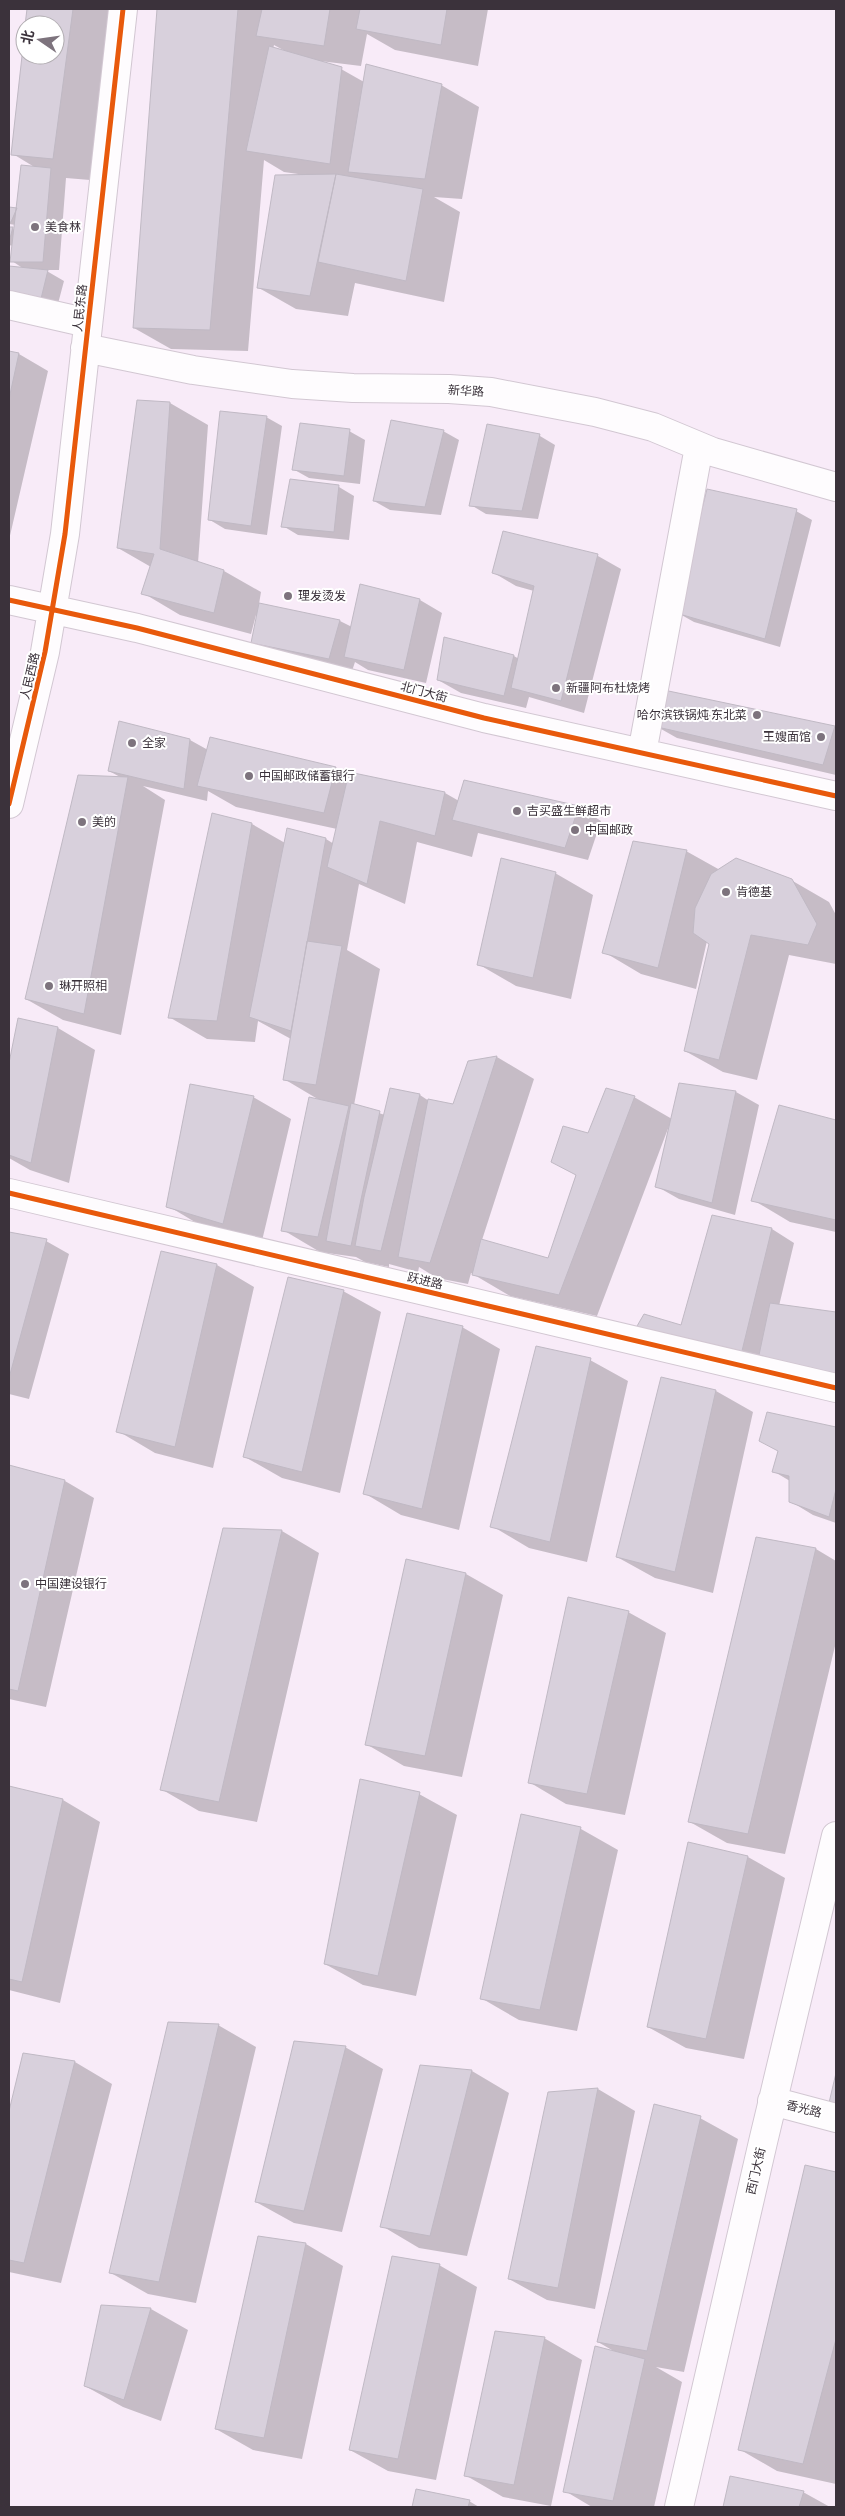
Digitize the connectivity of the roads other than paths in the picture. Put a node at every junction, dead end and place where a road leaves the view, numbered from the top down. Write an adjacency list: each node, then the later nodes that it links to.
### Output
1 (123, 9): 3 (street, 人民东路)
2 (9, 305): 3 (street, 新华路)
3 (87, 336): 4 (street, 新华路); 7 (street, 人民东路)
4 (699, 447): 5 (street, 新华路); 8 (street)
5 (836, 487)
6 (9, 600): 7 (street, 北门大街)
7 (54, 610): 8 (street, 北门大街); 10 (street, 人民西路)
8 (642, 753): 9 (street, 北门大街)
9 (836, 796)
10 (9, 804)
11 (9, 1194): 12 (street, 跃进路)
12 (836, 1388)
13 (836, 1836): 14 (street, 西门大街)
14 (772, 2101): 15 (street, 香光路); 16 (street, 西门大街)
15 (836, 2118)
16 (680, 2507)

